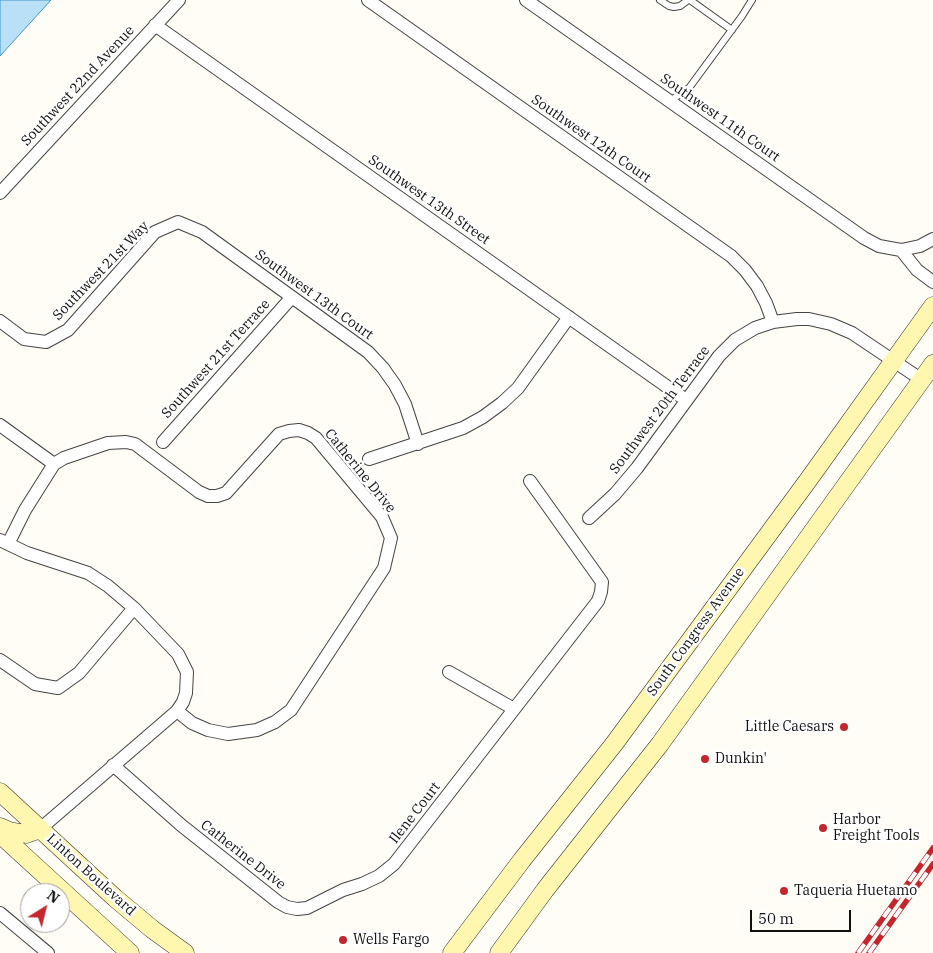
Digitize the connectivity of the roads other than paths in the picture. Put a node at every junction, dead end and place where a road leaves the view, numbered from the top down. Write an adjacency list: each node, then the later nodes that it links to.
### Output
1 (179, 0): 7 (street, Southwest 22nd Avenue)
2 (368, 0): 19 (street, Southwest 12th Court)
3 (526, 0): 9 (street, Southwest 11th Court)
4 (660, 0): 5 (lane)
5 (689, 0): 8 (lane)
6 (752, 0): 8 (lane)
7 (155, 25): 10 (street, Southwest 22nd Avenue); 17 (street, Southwest 13th Street)
8 (732, 30): 9 (lane)
9 (670, 101): 13 (street, Southwest 11th Court)
10 (0, 193)
11 (178, 222): 15 (street, Southwest 13th Court); 18 (street, Southwest 21st Way)
12 (933, 238): 13 (street)
13 (901, 250): 14 (street)
14 (933, 282)
15 (292, 297): 25 (street, Southwest 21st Terrace); 26 (street, Southwest 13th Court)
16 (933, 306): 20 (main road, South Congress Avenue)
17 (569, 317): 23 (street, Southwest 13th Street); 26 (street)
18 (0, 321)
19 (773, 322): 20 (street, Southwest 20th Terrace); 23 (street, Southwest 20th Terrace)
20 (894, 361): 22 (street, Southwest 20th Terrace); 47 (main road, South Congress Avenue)
21 (933, 364): 22 (main road)
22 (922, 380): 48 (main road)
23 (686, 400): 30 (street, Southwest 20th Terrace)
24 (0, 425): 28 (street)
25 (163, 442)
26 (418, 444): 27 (street)
27 (369, 460)
28 (54, 464): 31 (street); 36 (street, Catherine Drive)
29 (530, 482): 35 (street, Ilene Court)
30 (589, 518)
31 (4, 542): 32 (street)
32 (134, 608): 33 (street); 36 (street)
33 (0, 660)
34 (449, 672): 35 (street)
35 (514, 709): 42 (street, Ilene Court)
36 (177, 711): 37 (street)
37 (113, 765): 40 (street); 42 (street, Catherine Drive)
38 (0, 792): 40 (main road, Linton Boulevard)
39 (0, 827): 40 (main road)
40 (40, 829): 46 (main road, Linton Boulevard)
41 (0, 834): 45 (main road)
42 (315, 904)
43 (0, 913): 44 (street)
44 (44, 952)
45 (130, 953)
46 (185, 953)
47 (452, 953)
48 (500, 953)

